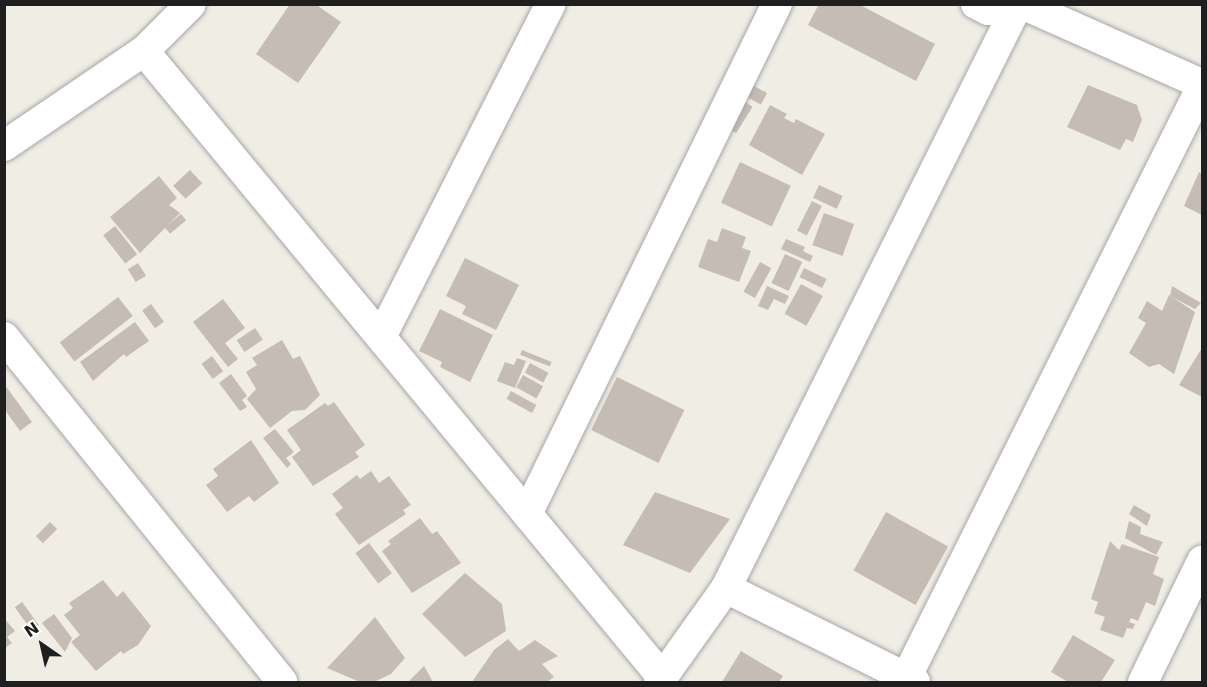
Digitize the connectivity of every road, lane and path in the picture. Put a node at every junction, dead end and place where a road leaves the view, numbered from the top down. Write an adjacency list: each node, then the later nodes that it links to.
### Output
1 (191, 4): 8 (street)
2 (551, 4): 12 (street)
3 (777, 4): 13 (street)
4 (976, 4): 5 (street)
5 (1011, 4)
6 (1018, 4): 15 (street)
7 (1022, 4): 9 (street)
8 (144, 51): 10 (street); 12 (street)
9 (1203, 85): 17 (street)
10 (4, 146)
11 (4, 337): 18 (street)
12 (381, 338): 13 (street)
13 (527, 514): 16 (street)
14 (1203, 561): 19 (street)
15 (726, 588): 16 (street); 17 (street)
16 (660, 680)
17 (908, 681)
18 (282, 682)
19 (1143, 682)

